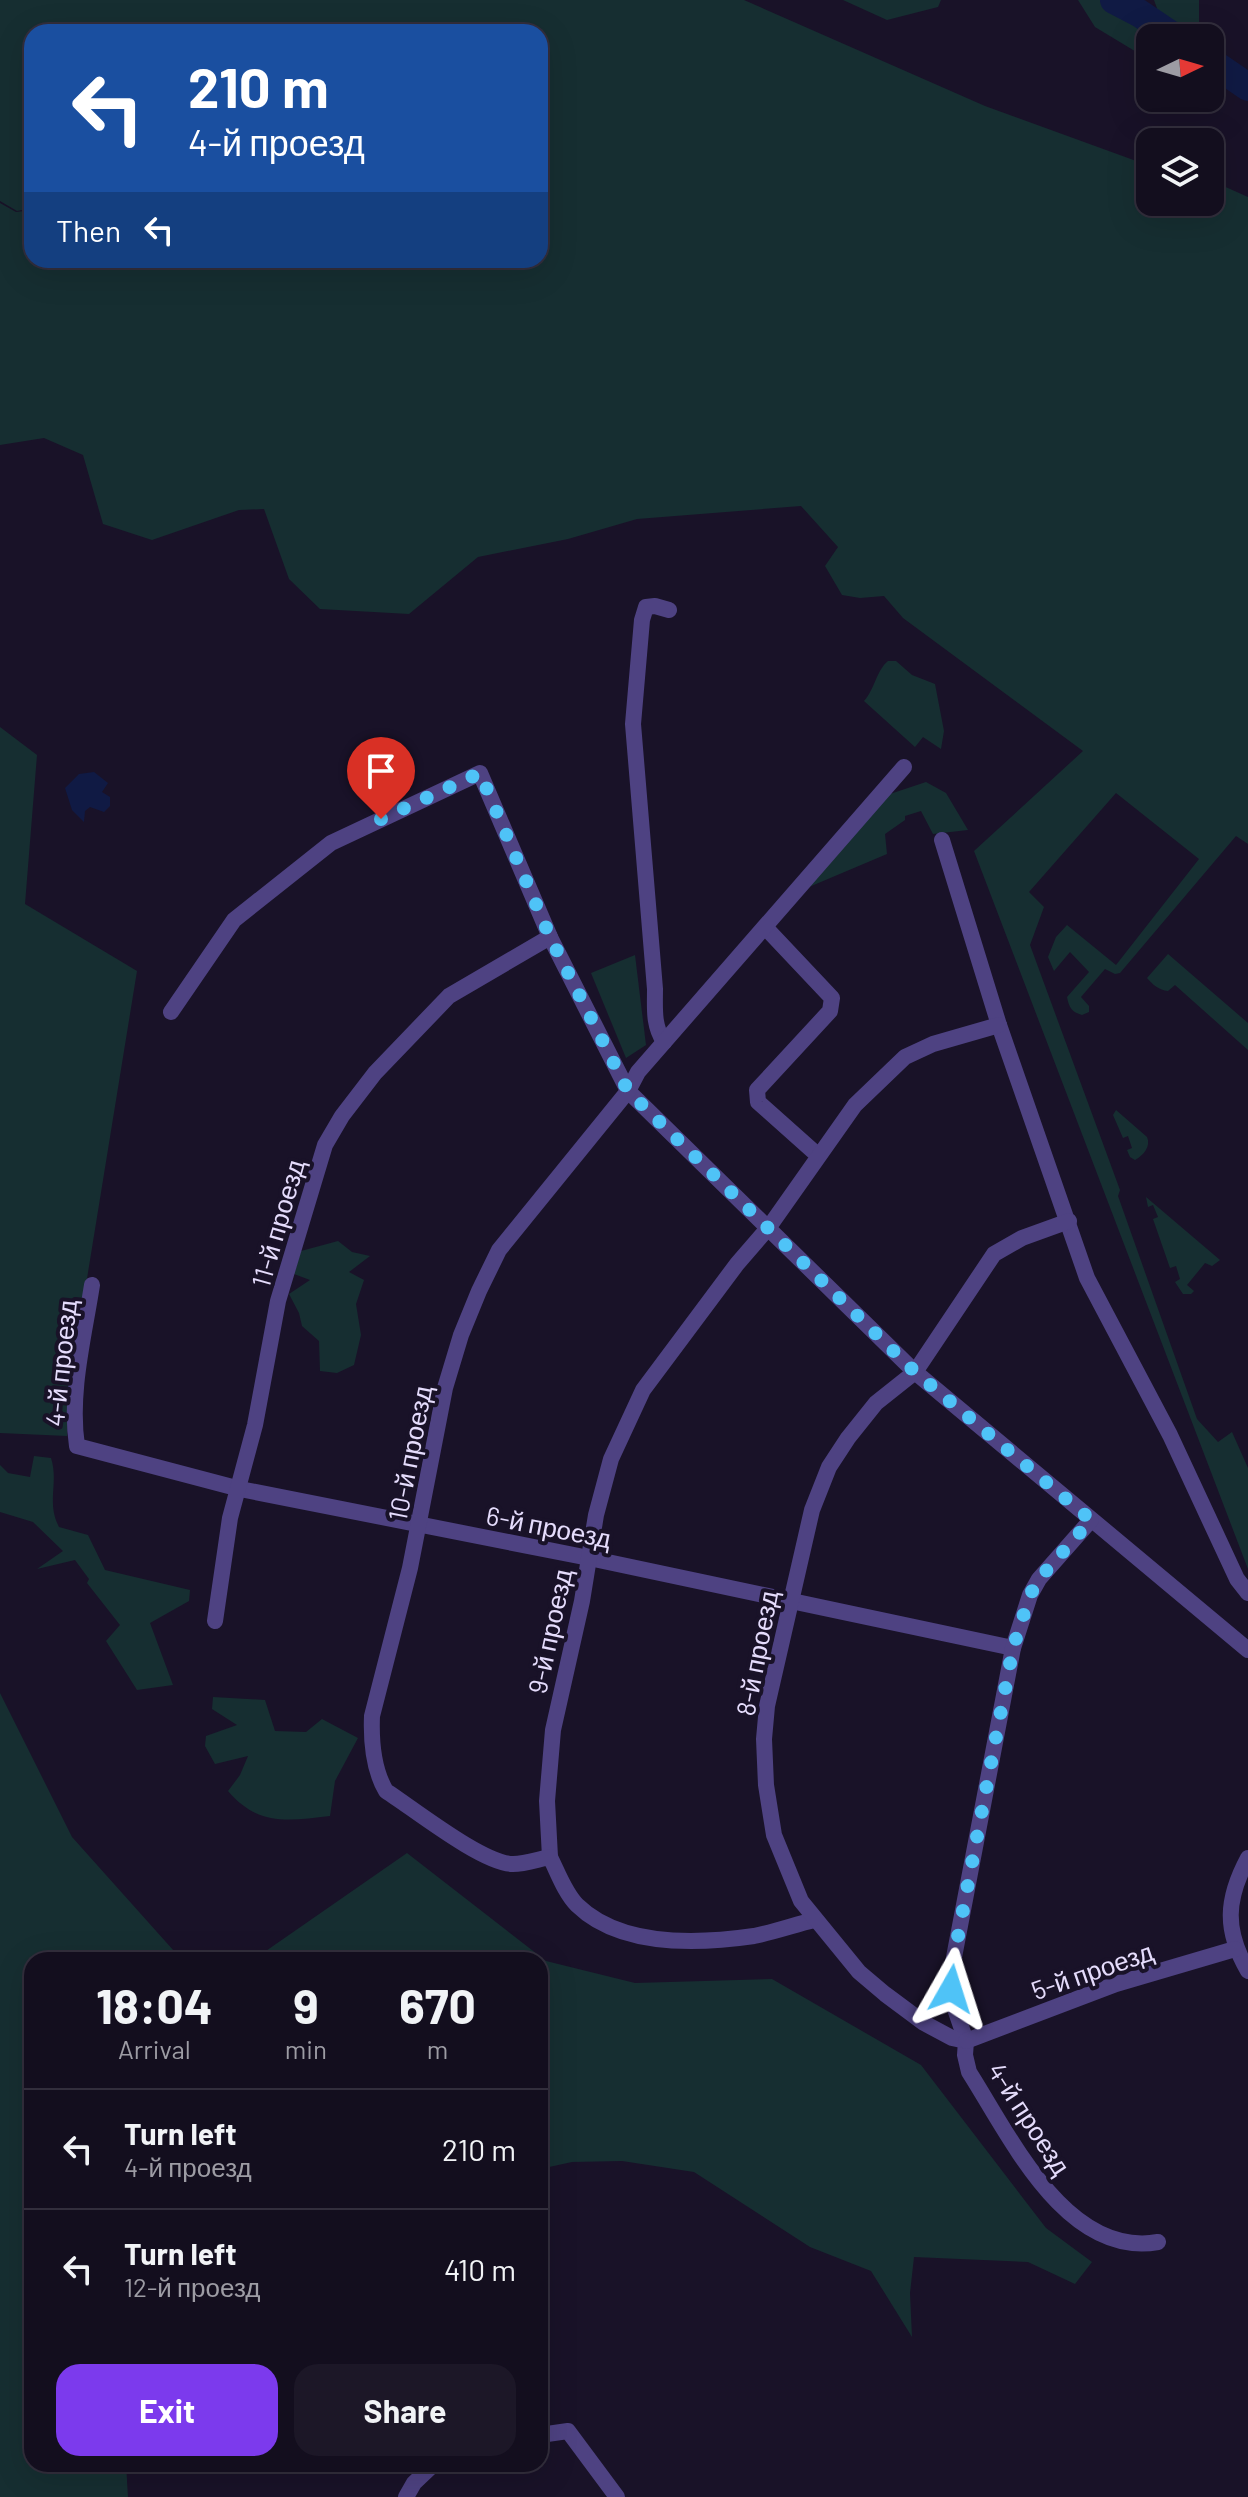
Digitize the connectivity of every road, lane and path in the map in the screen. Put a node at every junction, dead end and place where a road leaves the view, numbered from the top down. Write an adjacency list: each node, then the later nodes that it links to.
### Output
1 (669, 610): 8 (street)
2 (904, 767): 4 (street, 10-й проезд)
3 (942, 840): 7 (street)
4 (765, 927): 8 (street, 10-й проезд); 10 (street)
5 (550, 937): 6 (street); 9 (street); 16 (street, 11-й проезд)
6 (171, 1012)
7 (999, 1025): 11 (street); 12 (street, 9-й проезд)
8 (664, 1042): 9 (street, 10-й проезд)
9 (628, 1091): 12 (street); 18 (street, 10-й проезд)
10 (813, 1151)
11 (1069, 1221): 14 (street, 8-й проезд); 20 (street)
12 (769, 1227): 14 (street); 19 (street, 9-й проезд)
13 (92, 1285): 15 (street, 4-й проезд)
14 (915, 1372): 17 (street); 21 (street, 8-й проезд)
15 (77, 1446): 16 (street, 6-й проезд)
16 (240, 1489): 18 (street, 6-й проезд); 22 (street, 11-й проезд)
17 (1091, 1520): 23 (street, 4-й проезд); 24 (street)
18 (419, 1524): 19 (street, 6-й проезд); 25 (street, 10-й проезд)
19 (589, 1558): 21 (street, 6-й проезд); 25 (street, 9-й проезд)
20 (1248, 1593)
21 (789, 1601): 23 (street, 6-й проезд); 27 (street, 8-й проезд)
22 (215, 1621)
23 (1013, 1648): 30 (street, 4-й проезд)
24 (1248, 1650)
25 (550, 1857): 27 (street)
26 (1248, 1858): 28 (street)
27 (814, 1920): 30 (street, 8-й проезд)
28 (1235, 1949): 29 (street); 30 (street, 5-й проезд)
29 (1248, 1971)
30 (966, 2041): 31 (street, 4-й проезд)
31 (1158, 2242)
32 (548, 2434): 35 (street)
33 (426, 2472): 34 (street)
34 (406, 2497)
35 (617, 2497)

